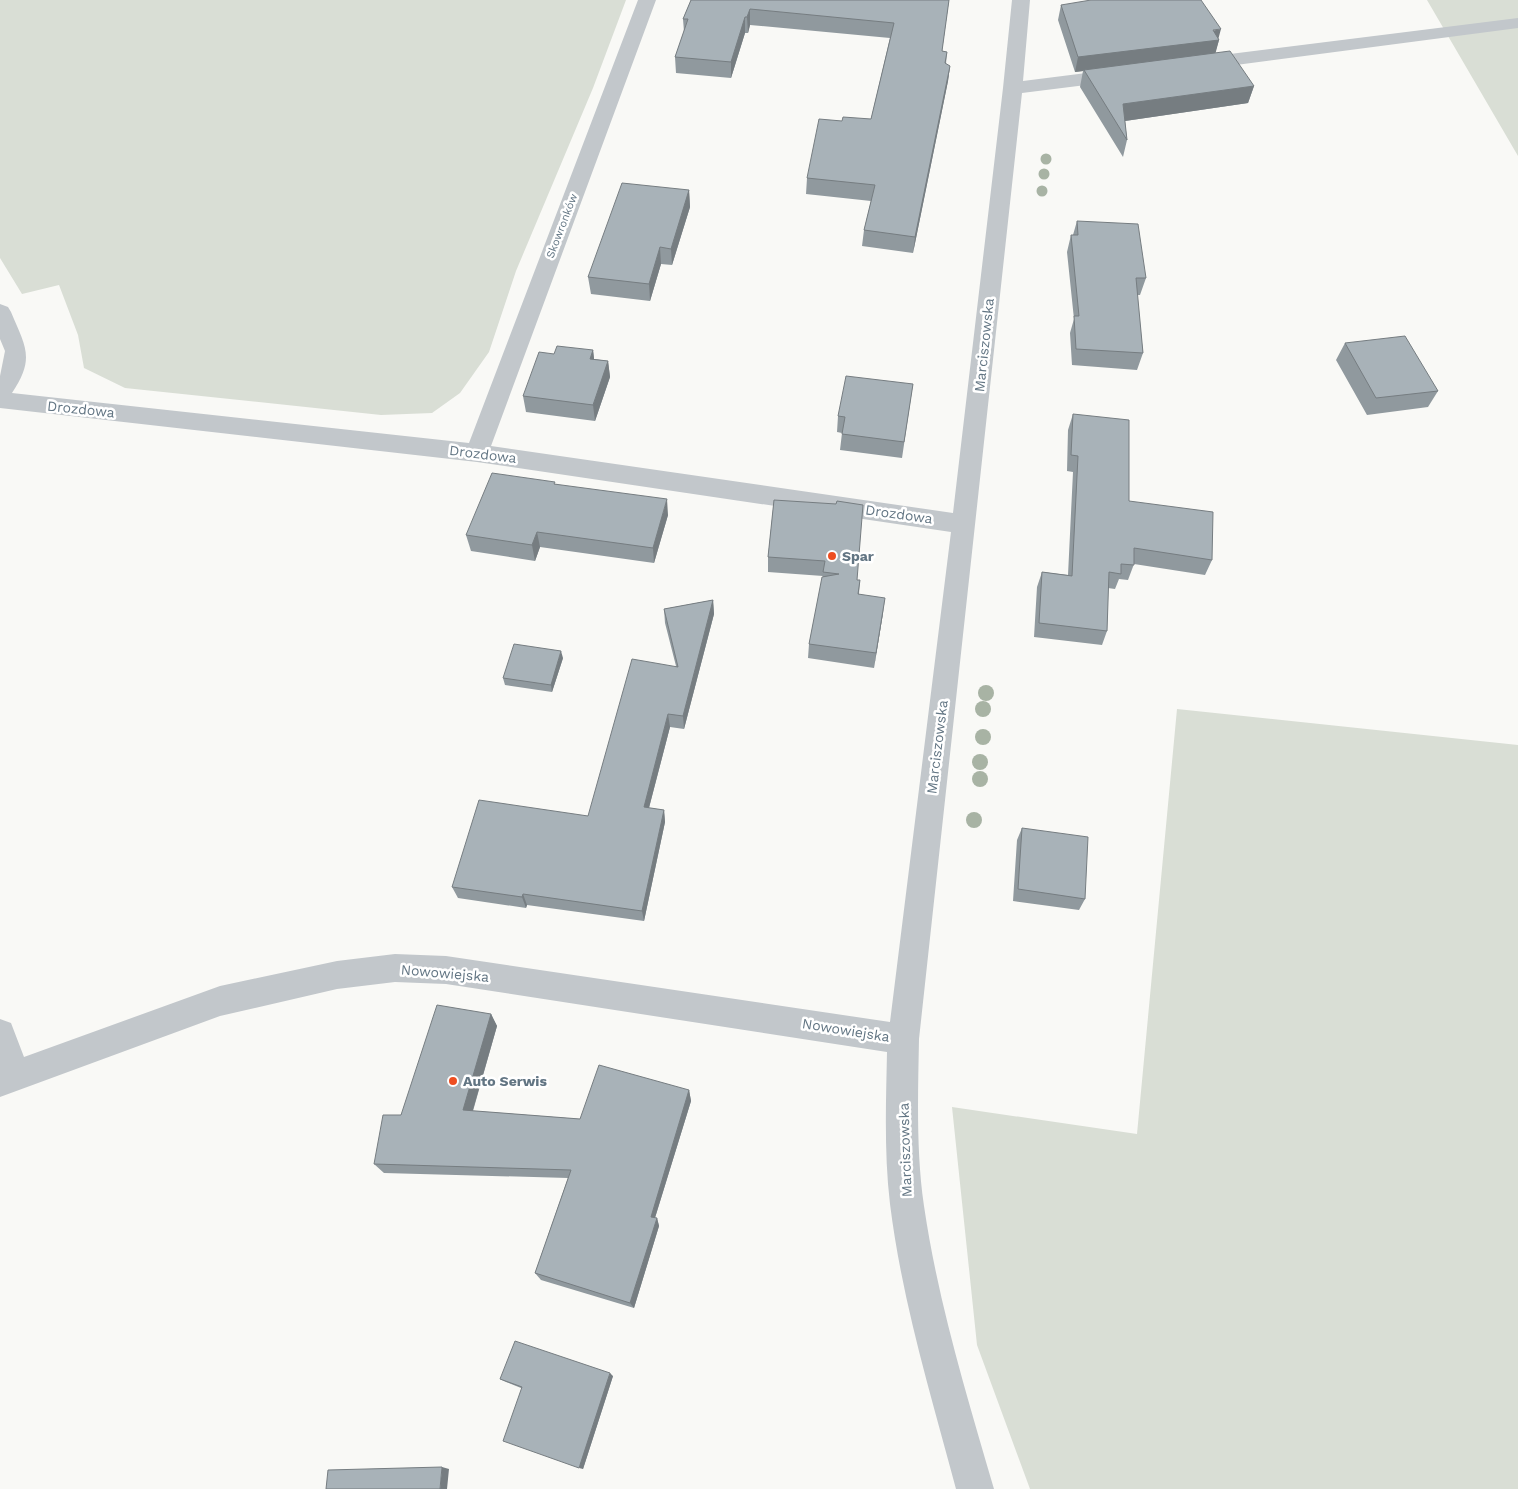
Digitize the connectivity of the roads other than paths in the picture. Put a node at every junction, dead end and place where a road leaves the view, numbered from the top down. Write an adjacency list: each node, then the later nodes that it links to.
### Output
1 (647, 0): 10 (street, Skowronków)
2 (1021, 0): 6 (street, Marciszowska)
3 (1518, 23): 4 (street)
4 (1183, 66)
5 (1134, 73): 6 (street)
6 (1013, 88): 11 (street, Marciszowska)
7 (0, 312): 8 (street)
8 (0, 394)
9 (0, 400): 10 (street, Drozdowa)
10 (477, 453): 11 (street, Drozdowa)
11 (964, 524): 13 (street, Marciszowska)
12 (0, 1034): 14 (street)
13 (903, 1039): 14 (street, Nowowiejska); 15 (street, Marciszowska)
14 (8, 1078)
15 (975, 1489)

